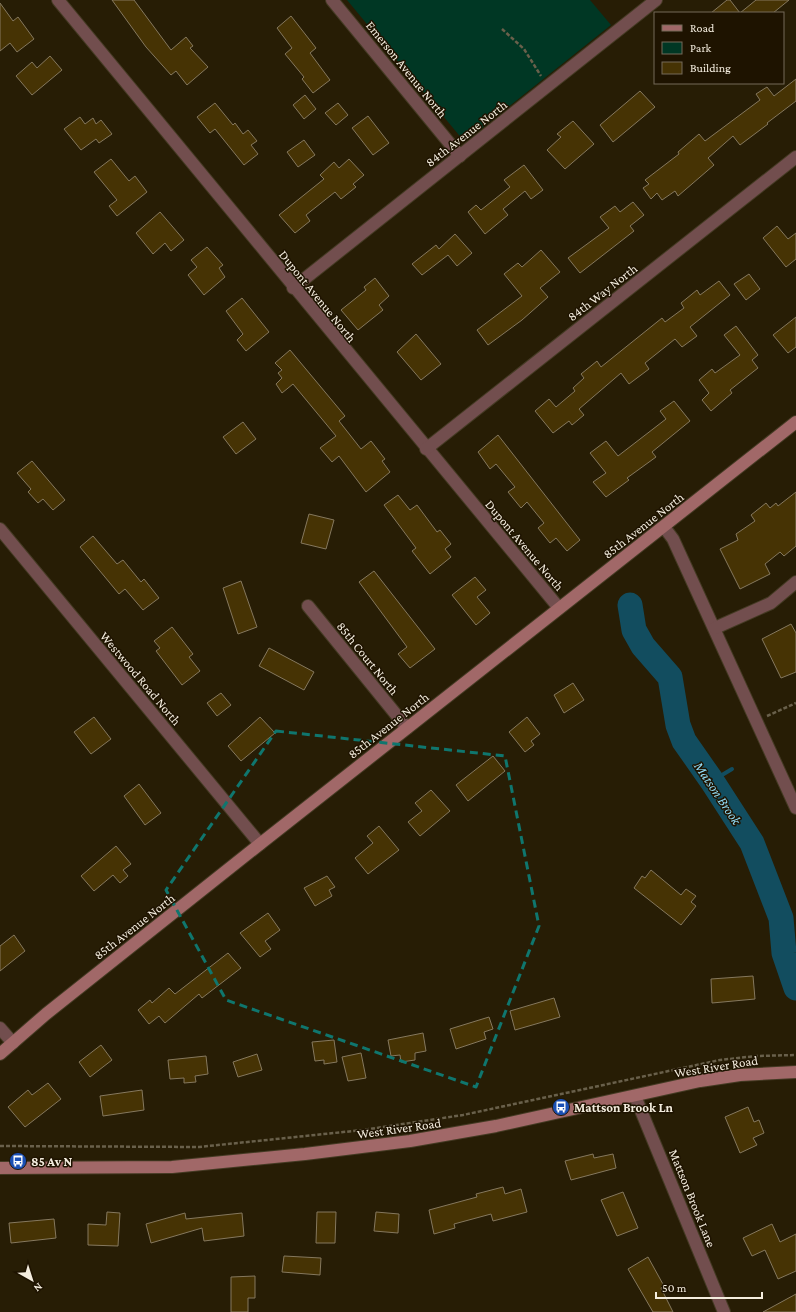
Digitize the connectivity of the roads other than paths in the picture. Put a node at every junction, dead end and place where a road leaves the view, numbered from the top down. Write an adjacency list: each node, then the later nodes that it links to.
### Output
1 (58, 0): 6 (street, Dupont Avenue North)
2 (332, 0): 4 (street, Emerson Avenue North)
3 (656, 0): 4 (street, 84th Avenue North)
4 (460, 156): 6 (street, 84th Avenue North)
5 (796, 157): 8 (street, 84th Way North)
6 (293, 288): 8 (street, Dupont Avenue North)
7 (796, 422): 9 (street, 85th Avenue North)
8 (426, 449): 13 (street, Dupont Avenue North)
9 (664, 527): 13 (street, 85th Avenue North); 14 (street)
10 (0, 529): 17 (street, Westwood Road North)
11 (796, 582): 14 (street)
12 (308, 606): 15 (street, 85th Court North)
13 (559, 608): 15 (street, 85th Avenue North)
14 (714, 628): 16 (street)
15 (407, 728): 17 (street, 85th Avenue North)
16 (796, 808)
17 (260, 844): 19 (street, 85th Avenue North)
18 (0, 1028): 19 (street)
19 (13, 1043): 20 (street, 85th Avenue North)
20 (0, 1054)
21 (796, 1072): 22 (street, West River Road)
22 (635, 1096): 23 (street, West River Road); 24 (street, Mattson Brook Lane)
23 (0, 1168)
24 (724, 1312)

